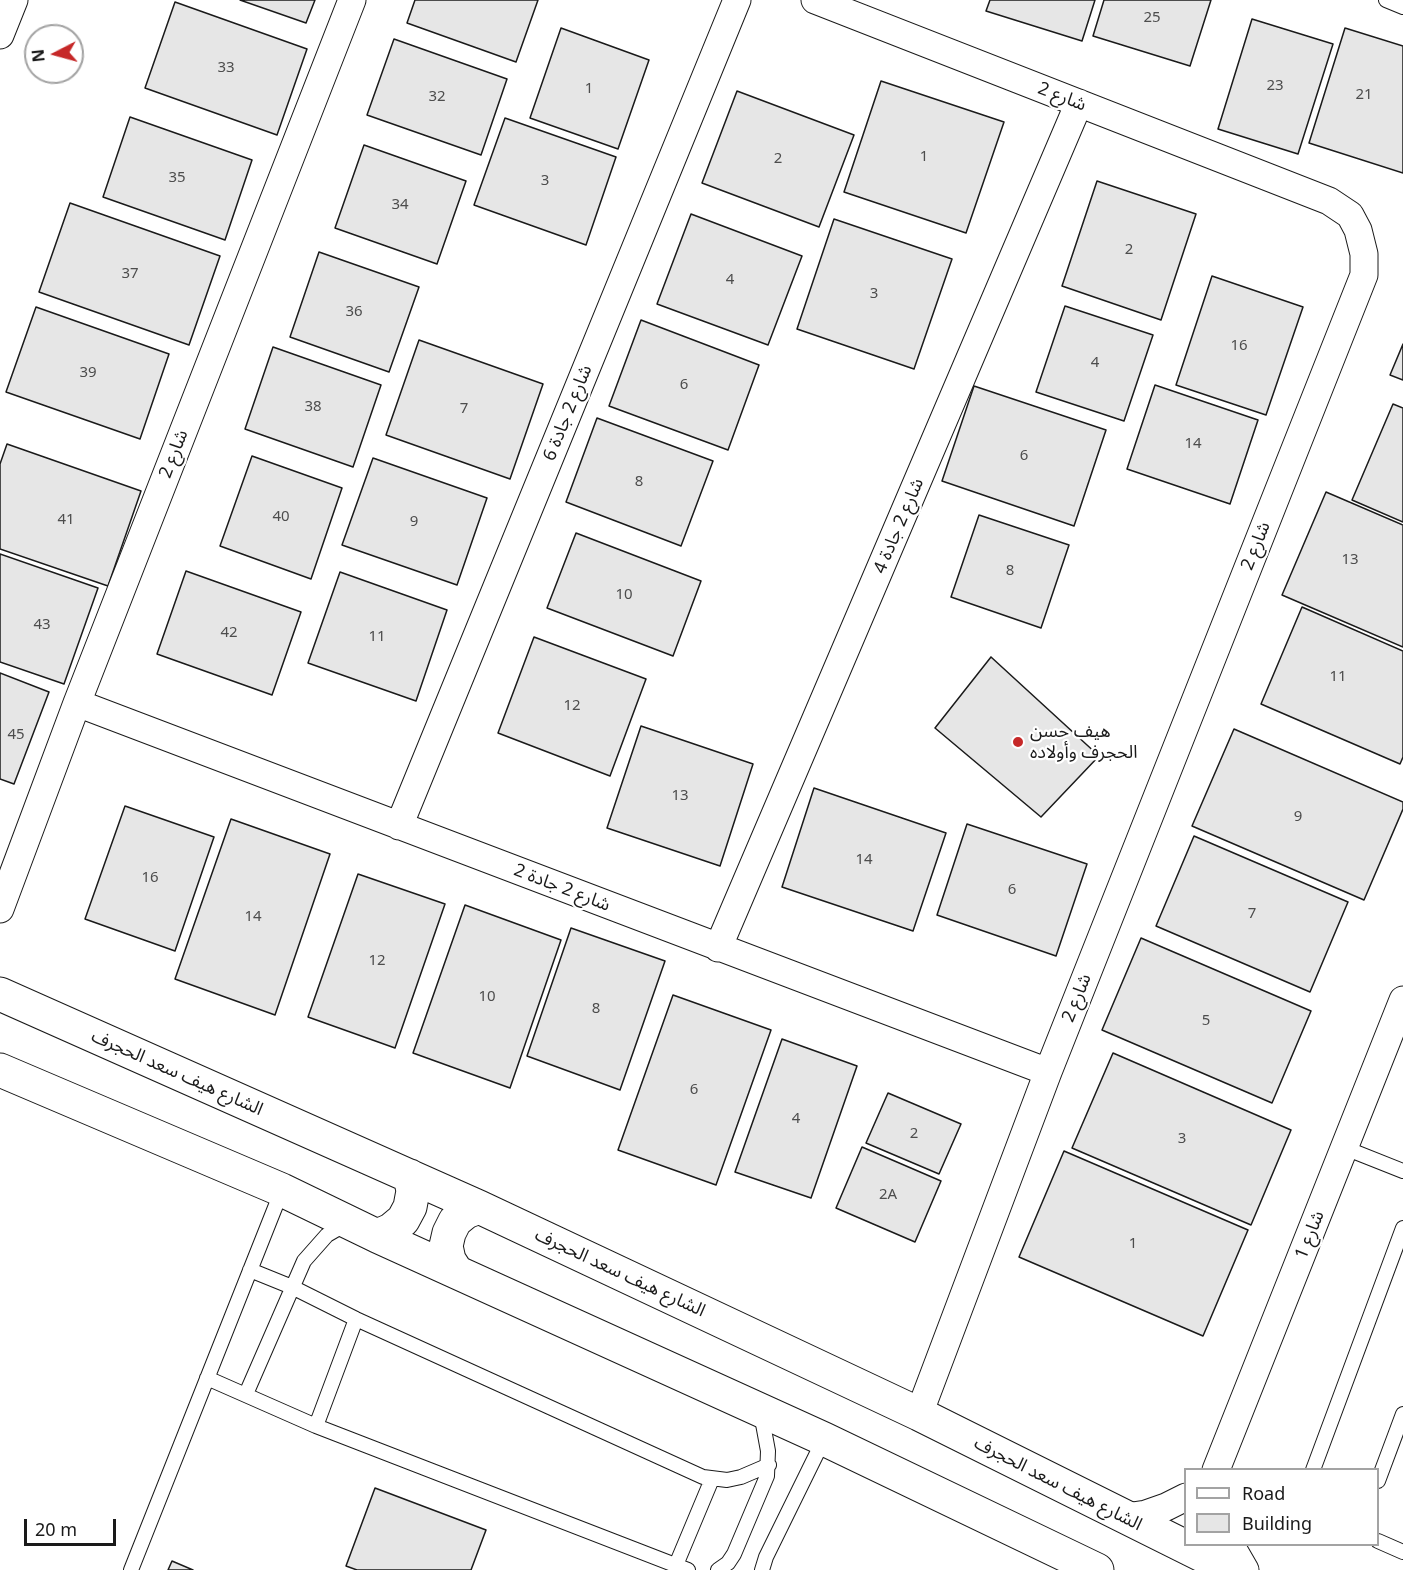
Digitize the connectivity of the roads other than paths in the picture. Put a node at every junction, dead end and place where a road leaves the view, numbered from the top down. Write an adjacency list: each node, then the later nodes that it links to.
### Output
1 (14, 0): 7 (street)
2 (352, 0): 9 (street, شارع 2)
3 (737, 0): 10 (street, شارع 2 جادة 6)
4 (815, 0): 8 (street, شارع 2)
5 (1386, 0): 6 (lane)
6 (1403, 7)
7 (0, 35)
8 (1079, 103): 12 (street, شارع 2 جادة 4); 16 (street, شارع 2)
9 (77, 703): 10 (street, شارع 2 جادة 2); 11 (street, شارع 2)
10 (399, 826): 12 (street, شارع 2 جادة 2)
11 (0, 909)
12 (718, 948): 16 (street, شارع 2 جادة 2)
13 (0, 994): 19 (street, الشارع هيف سعد الحجرف)
14 (1403, 1000): 17 (street, شارع 1)
15 (0, 1070): 20 (street)
16 (1048, 1072): 31 (street, شارع 2)
17 (1345, 1148): 18 (lane); 36 (street, شارع 1)
18 (1403, 1171)
19 (410, 1176): 21 (street, الشارع هيف سعد الحجرف); 23 (street)
20 (282, 1190): 23 (street); 24 (lane)
21 (479, 1207): 25 (street); 31 (street, الشارع هيف سعد الحجرف)
22 (1403, 1228): 37 (lane)
23 (362, 1229): 25 (street); 26 (lane)
24 (250, 1270): 26 (lane); 28 (lane)
25 (456, 1271): 30 (street)
26 (292, 1287): 27 (lane); 29 (lane)
27 (356, 1319): 33 (lane); 39 (lane)
28 (207, 1378): 29 (lane); 46 (lane)
29 (246, 1394): 33 (lane)
30 (760, 1410): 34 (street); 35 (lane)
31 (919, 1414): 41 (street, الشارع هيف سعد الحجرف)
32 (1403, 1414): 38 (lane)
33 (316, 1426): 45 (lane)
34 (824, 1439): 48 (lane); 49 (street)
35 (769, 1465): 39 (lane); 47 (lane)
36 (1217, 1468)
37 (1314, 1468)
38 (1379, 1476)
39 (712, 1479): 45 (lane)
40 (1184, 1498): 41 (street)
41 (1126, 1517): 50 (street, الشارع هيف سعد الحجرف)
42 (1379, 1542): 44 (lane)
43 (1231, 1546): 51 (street)
44 (1403, 1552)
45 (682, 1568)
46 (131, 1570)
47 (718, 1570)
48 (762, 1570)
49 (1097, 1570)
50 (1232, 1570)
51 (1245, 1570)

